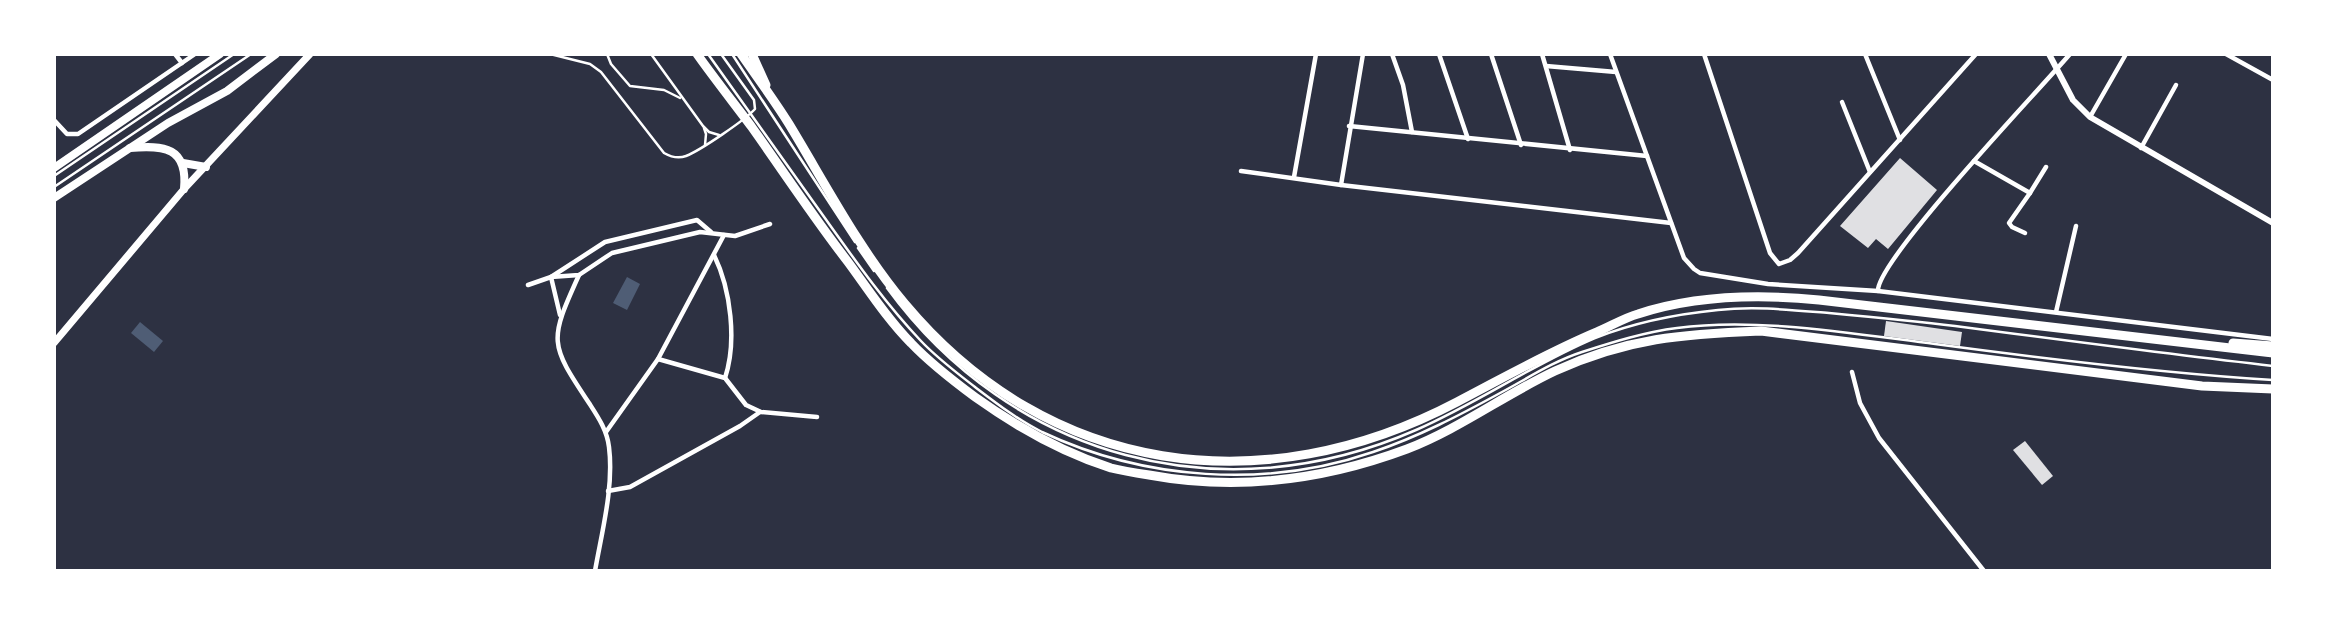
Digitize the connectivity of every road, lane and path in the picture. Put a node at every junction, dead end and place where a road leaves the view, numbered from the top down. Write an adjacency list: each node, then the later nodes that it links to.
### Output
1 (175, 54): 30 (street)
2 (195, 54): 30 (street)
3 (219, 54): 58 (main road)
4 (234, 54): 61 (lane)
5 (251, 54): 64 (lane)
6 (276, 54): 51 (main road)
7 (310, 54): 56 (main road)
8 (550, 54): 48 (lane)
9 (607, 54): 37 (lane)
10 (651, 54): 37 (lane)
11 (721, 54): 45 (lane)
12 (733, 54): 88 (lane)
13 (741, 54): 36 (highway)
14 (752, 54): 36 (highway)
15 (1316, 54): 62 (street)
16 (1363, 54): 43 (street)
17 (1392, 54): 44 (street)
18 (1439, 54): 46 (street)
19 (1491, 54): 49 (street)
20 (1542, 54): 31 (street)
21 (1610, 54): 33 (street)
22 (1704, 54): 60 (street)
23 (1866, 54): 47 (street)
24 (1976, 54): 47 (street)
25 (2049, 54): 32 (street)
26 (2070, 54): 32 (street)
27 (2126, 54): 39 (street)
28 (2226, 54): 34 (street)
29 (700, 56): 41 (highway)
30 (182, 63): 40 (street)
31 (1546, 66): 33 (street); 52 (street)
32 (2056, 70): 39 (street); 54 (street)
33 (1616, 72): 53 (street)
34 (2273, 80)
35 (2176, 85): 50 (street)
36 (768, 93): 82 (highway)
37 (683, 100): 42 (lane)
38 (1842, 102): 60 (street)
39 (2090, 117): 50 (street)
40 (55, 123)
41 (755, 125): 91 (lane); 92 (highway)
42 (703, 126): 45 (lane); 48 (lane)
43 (1349, 126): 44 (street); 63 (street)
44 (1412, 132): 46 (street)
45 (719, 135): 48 (lane)
46 (1468, 139): 49 (street)
47 (1900, 140): 60 (street)
48 (705, 145)
49 (1521, 145): 52 (street)
50 (2141, 148): 69 (street)
51 (127, 149): 55 (main road); 67 (main road)
52 (1570, 150): 53 (street)
53 (1647, 156): 68 (street)
54 (1973, 161): 66 (street); 79 (street)
55 (183, 163): 56 (main road); 65 (main road)
56 (206, 167): 65 (main road)
57 (2046, 167): 66 (street)
58 (54, 168)
59 (1241, 171): 62 (street)
60 (1870, 172)
61 (54, 176)
62 (1294, 177): 63 (street)
63 (1341, 185): 68 (street)
64 (54, 187)
65 (184, 189): 84 (main road)
66 (2030, 193): 73 (street)
67 (54, 198)
68 (1672, 223): 79 (street)
69 (2273, 223)
70 (770, 224): 74 (street)
71 (2076, 226): 80 (street)
72 (711, 232): 74 (street); 76 (street); 77 (street)
73 (2025, 233)
74 (724, 235): 75 (street)
75 (714, 256): 87 (street); 90 (street)
76 (579, 275): 77 (street); 81 (street)
77 (551, 277): 78 (street); 81 (street)
78 (528, 285)
79 (1878, 292): 80 (street)
80 (2056, 312): 83 (street)
81 (560, 316): 95 (street)
82 (2075, 329): 85 (highway); 86 (highway)
83 (2273, 339)
84 (54, 344)
85 (2273, 346)
86 (2273, 354)
87 (658, 359): 90 (street); 95 (street)
88 (2273, 366)
89 (1852, 372): 98 (street)
90 (725, 378): 93 (street)
91 (2273, 380)
92 (2273, 389)
93 (761, 412): 94 (street); 96 (street)
94 (817, 417)
95 (606, 432): 96 (street)
96 (608, 491): 97 (street)
97 (595, 571)
98 (1984, 571)

